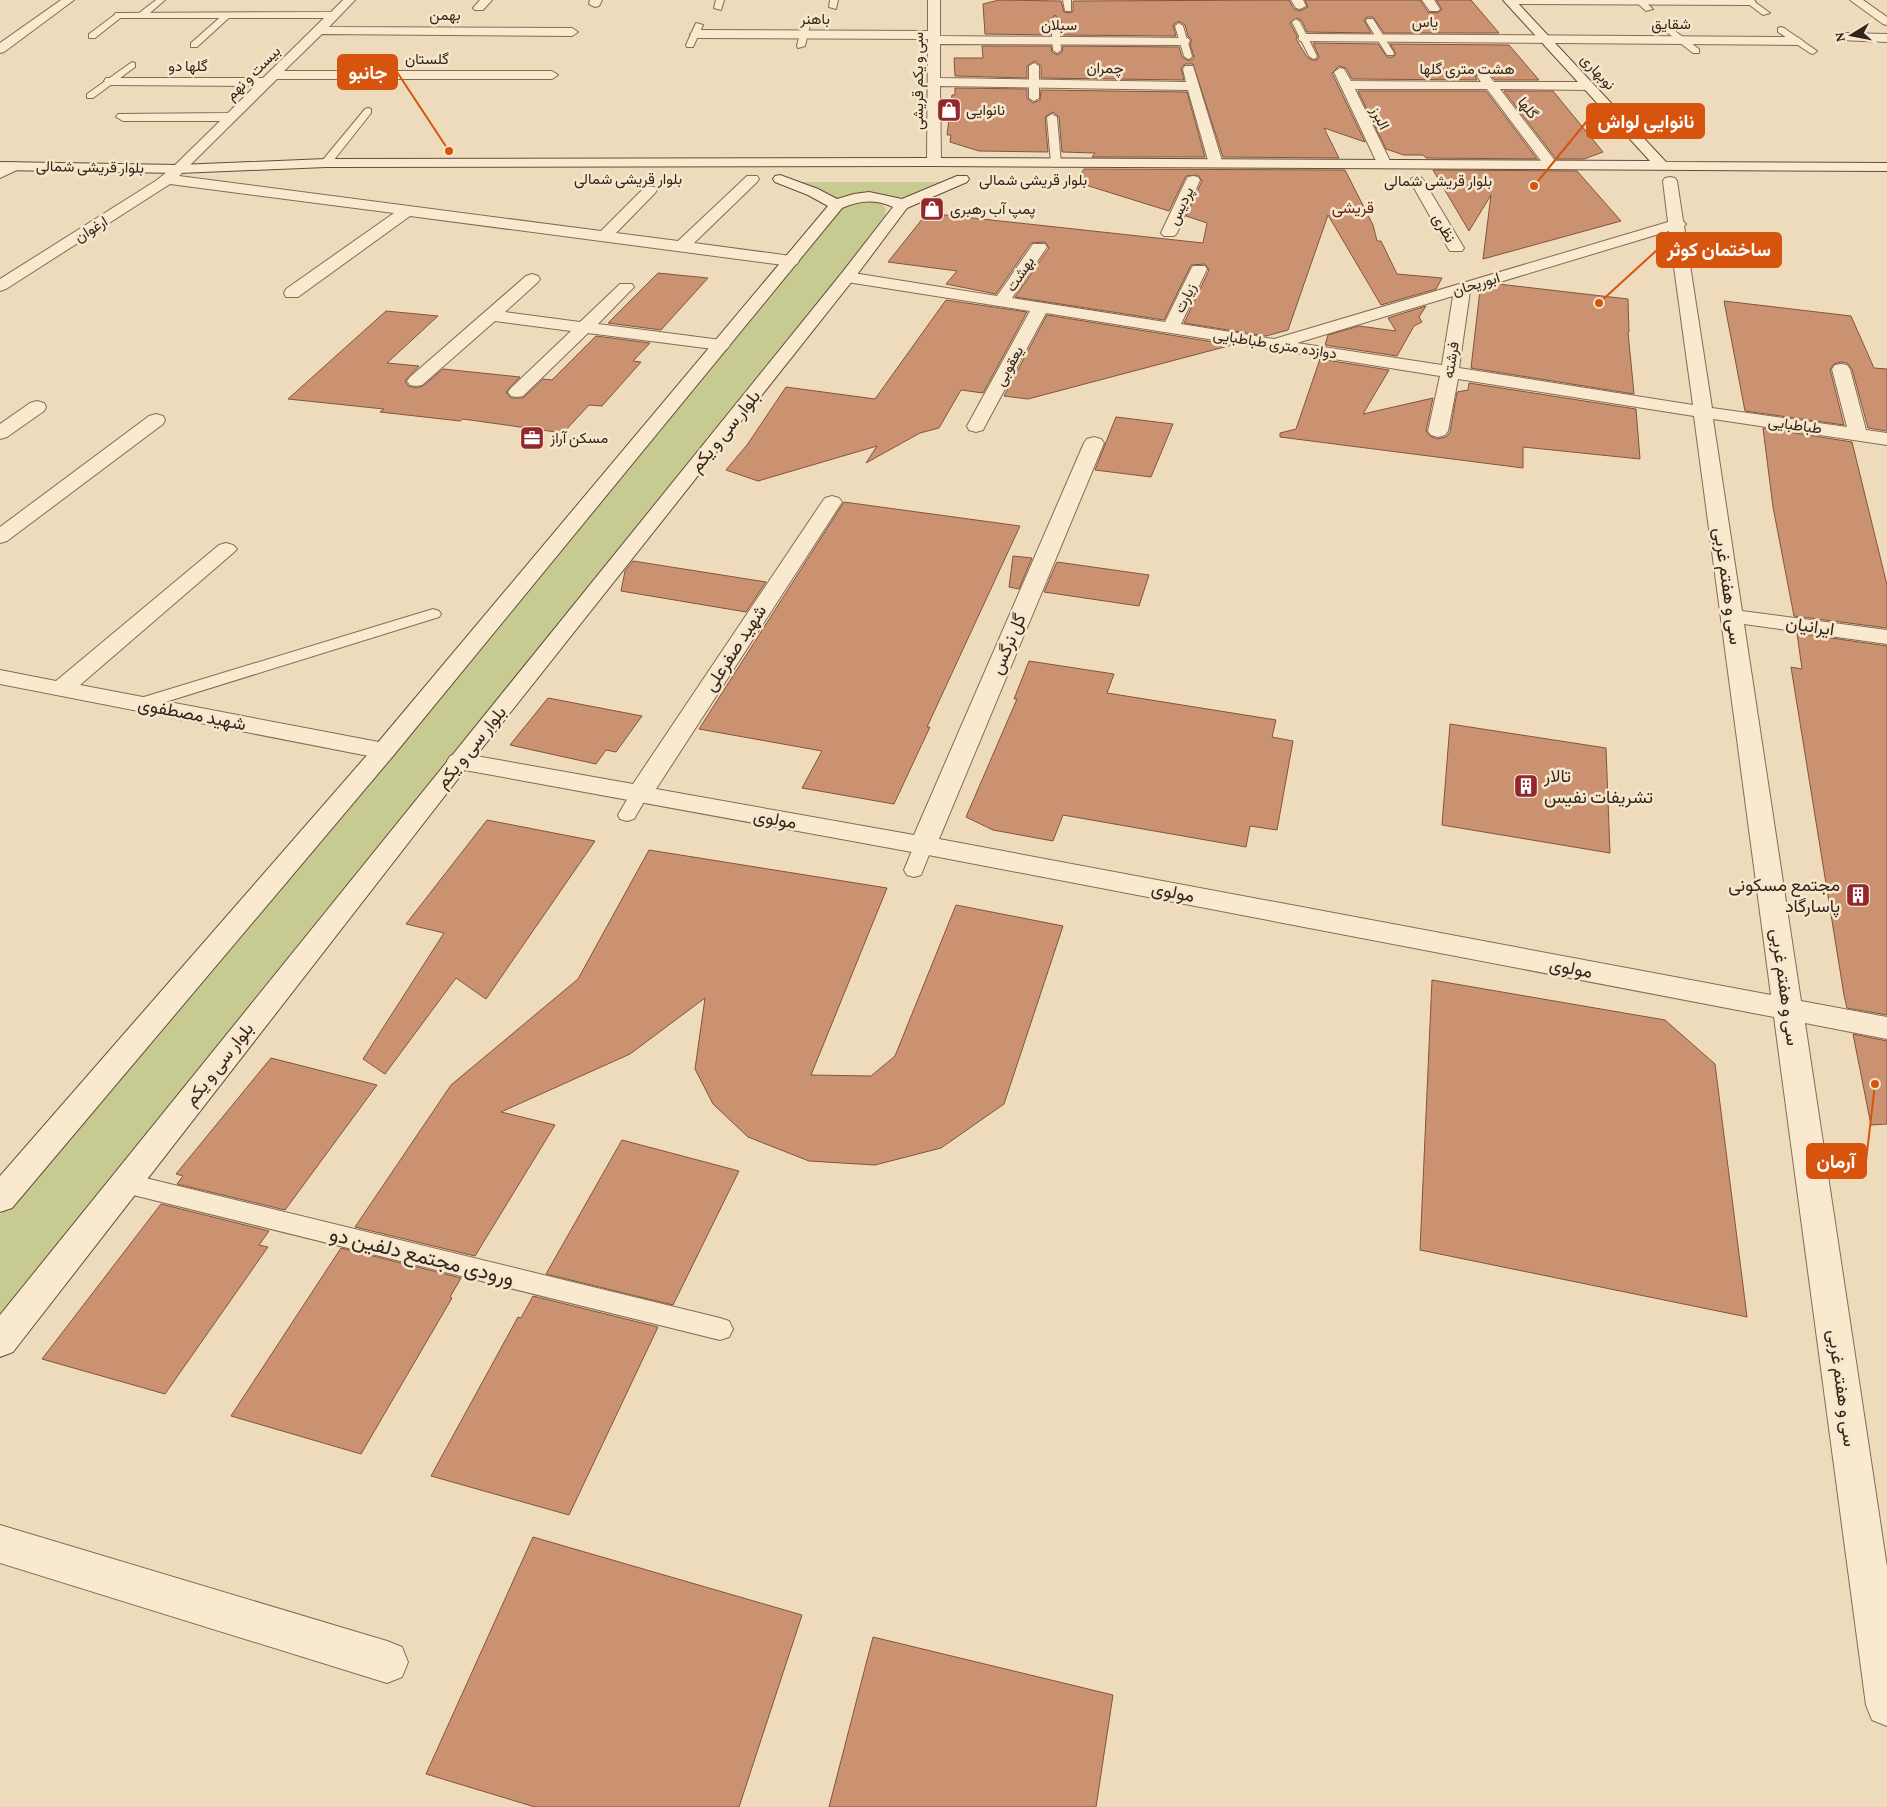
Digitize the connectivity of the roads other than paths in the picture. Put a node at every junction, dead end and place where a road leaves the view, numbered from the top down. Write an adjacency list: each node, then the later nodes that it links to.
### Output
1 (68, 0): 38 (street)
2 (161, 0): 11 (lane)
3 (349, 0): 13 (street, بیست و نهم)
4 (934, 0): 27 (street, سی و یکم قریشی)
5 (1510, 0): 8 (street); 31 (street, نوبهاری)
6 (1856, 0): 18 (street)
7 (1748, 1): 8 (street); 9 (lane)
8 (1642, 3)
9 (1766, 13)
10 (120, 15): 11 (street); 25 (lane)
11 (142, 15): 12 (street)
12 (228, 15): 13 (street); 35 (lane)
13 (335, 15): 21 (street, بیست و نهم)
14 (1055, 20): 37 (lane)
15 (580, 21): 23 (street)
16 (1370, 21): 29 (lane)
17 (1296, 22): 28 (lane)
18 (1887, 22)
19 (1179, 26): 33 (lane)
20 (1667, 28): 32 (lane)
21 (318, 30): 23 (street, بهمن); 49 (street, بیست و نهم)
22 (1781, 30): 34 (lane)
23 (572, 32): 36 (street)
24 (695, 35): 27 (street, باهنر)
25 (92, 36)
26 (1844, 37): 30 (street)
27 (934, 38): 37 (street, سبلان); 51 (street, سی و یکم قریشی)
28 (1304, 38): 29 (street, یاس); 42 (lane)
29 (1381, 38): 31 (street, یاس); 41 (lane)
30 (1887, 38)
31 (1545, 39): 32 (street, شقایق); 56 (street, نوبهاری)
32 (1683, 40): 34 (street, شقایق); 39 (lane)
33 (1184, 41): 37 (street, سبلان); 43 (lane)
34 (1797, 41): 40 (lane)
35 (194, 45)
36 (567, 45)
37 (1057, 45)
38 (0, 49)
39 (1696, 51)
40 (1813, 51)
41 (1390, 54)
42 (1313, 56)
43 (1188, 63): 54 (street)
44 (132, 65): 50 (lane)
45 (1034, 66): 52 (lane)
46 (1478, 69): 55 (street, گلها)
47 (435, 70): 49 (street, گلستان); 57 (street, گلستان); 58 (street)
48 (1339, 70): 53 (street, البرز)
49 (270, 79): 50 (street, گلها دو); 63 (street, بیست و نهم)
50 (110, 81): 59 (lane)
51 (934, 82): 52 (street, چمران); 65 (street, سی و یکم قریشی)
52 (1034, 83): 54 (street, چمران); 60 (lane)
53 (1346, 85): 55 (street, هشت متری گلها); 68 (street, البرز)
54 (1193, 86): 67 (street)
55 (1491, 86): 56 (street, هشت متری گلها); 70 (street, گلها)
56 (1588, 86): 77 (street, نوبهاری)
57 (544, 89)
58 (419, 90)
59 (90, 96)
60 (1034, 98)
61 (368, 111): 76 (lane)
62 (123, 117): 63 (street)
63 (232, 117): 75 (street, بیست و نهم)
64 (1052, 117): 66 (lane)
65 (934, 162): 66 (street, بلوار قریشی شمالی); 76 (street, بلوار قریشی شمالی)
66 (1056, 164): 67 (street, بلوار قریشی شمالی)
67 (1216, 164): 68 (street, بلوار قریشی شمالی)
68 (1385, 165): 70 (street, بلوار قریشی شمالی)
69 (7, 166): 74 (street); 75 (street, بلوار قریشی شمالی)
70 (1552, 166): 77 (street, بلوار قریشی شمالی)
71 (1799, 167): 72 (street, بلوار قریشی شمالی); 77 (street, بلوار قریشی شمالی); 88 (street)
72 (1839, 167): 73 (street, بلوار قریشی شمالی); 89 (street)
73 (1887, 167)
74 (0, 174)
75 (173, 174): 76 (street); 76 (street, بلوار قریشی شمالی); 102 (street, ارغوان)
76 (307, 177): 92 (street)
77 (1668, 178): 93 (street, سی و هفتم غربی)
78 (639, 179): 95 (street, بلوار قریشی شمالی)
79 (734, 179): 80 (street)
80 (752, 179): 81 (street); 97 (street)
81 (780, 179): 82 (street); 90 (street)
82 (819, 179)
83 (924, 179): 84 (street, بلوار قریشی شمالی)
84 (967, 179): 91 (street, بلوار سی و یکم)
85 (1174, 180): 94 (street, پردیس)
86 (1412, 181): 87 (street, بلوار قریشی شمالی); 98 (street, نظری)
87 (1436, 181)
88 (1817, 182)
89 (1852, 182)
90 (837, 206): 91 (street); 99 (street)
91 (902, 206): 103 (street, بلوار سی و یکم)
92 (407, 211): 95 (street); 108 (street)
93 (1678, 224): 107 (street, ابوریحان); 121 (street, سی و هفتم غربی)
94 (1169, 232)
95 (604, 237): 97 (street)
96 (1038, 247): 109 (street, بهشت)
97 (680, 248): 99 (street)
98 (1456, 248)
99 (791, 261): 115 (street)
100 (0, 267): 102 (street)
101 (1199, 269): 113 (street, زیارت)
102 (26, 270): 105 (street, ارغوان)
103 (847, 277): 109 (street, دوازده متری طباطبایی); 139 (street, بلوار سی و یکم)
104 (532, 279): 111 (street)
105 (0, 286)
106 (626, 287): 112 (street)
107 (1462, 288): 114 (street, ابوریحان); 117 (street, فرشته)
108 (292, 293)
109 (1002, 301): 110 (street, دوازده متری طباطبایی)
110 (1042, 307): 113 (street, دوازده متری طباطبایی); 123 (street, یعقوبی)
111 (491, 315): 112 (street); 118 (street)
112 (584, 327): 115 (street); 119 (street)
113 (1170, 328): 114 (street, دوازده متری طباطبایی)
114 (1275, 344): 117 (street, دوازده متری طباطبایی)
115 (720, 345): 138 (street)
116 (1841, 369): 126 (street)
117 (1450, 371): 121 (street, دوازده متری طباطبایی); 124 (street, فرشته)
118 (416, 381)
119 (517, 392)
120 (37, 407): 125 (street)
121 (1702, 412): 126 (street, طباطبایی); 133 (street, سی و هفتم غربی)
122 (156, 420): 130 (street)
123 (976, 426)
124 (1438, 431)
125 (0, 433)
126 (1858, 435): 127 (street, طباطبایی)
127 (1887, 439)
128 (1094, 443): 141 (street, گل نرگس)
129 (832, 502): 140 (street, شهید صفرعلی)
130 (0, 537)
131 (226, 549): 136 (street)
132 (433, 614): 137 (lane)
133 (1733, 616): 134 (street, ایرانیان); 143 (street, سی و هفتم غربی)
134 (1887, 637)
135 (0, 677): 136 (street, شهید مصطفوی)
136 (61, 689): 137 (street, شهید مصطفوی)
137 (140, 704): 138 (street, شهید مصطفوی)
138 (384, 751): 146 (street)
139 (459, 761): 140 (street, مولوی); 145 (street, بلوار سی و یکم)
140 (633, 805): 141 (street, مولوی)
141 (923, 845): 142 (lane); 143 (street, مولوی)
142 (914, 870)
143 (1788, 1009): 144 (street, مولوی); 151 (street, سی و هفتم غربی)
144 (1887, 1028)
145 (125, 1183): 147 (lane, ورودی مجتمع دلفین دو); 148 (street, بلوار سی و یکم)
146 (0, 1199)
147 (720, 1329)
148 (0, 1341)
149 (0, 1544): 150 (street)
150 (387, 1662)
151 (1887, 1705)

